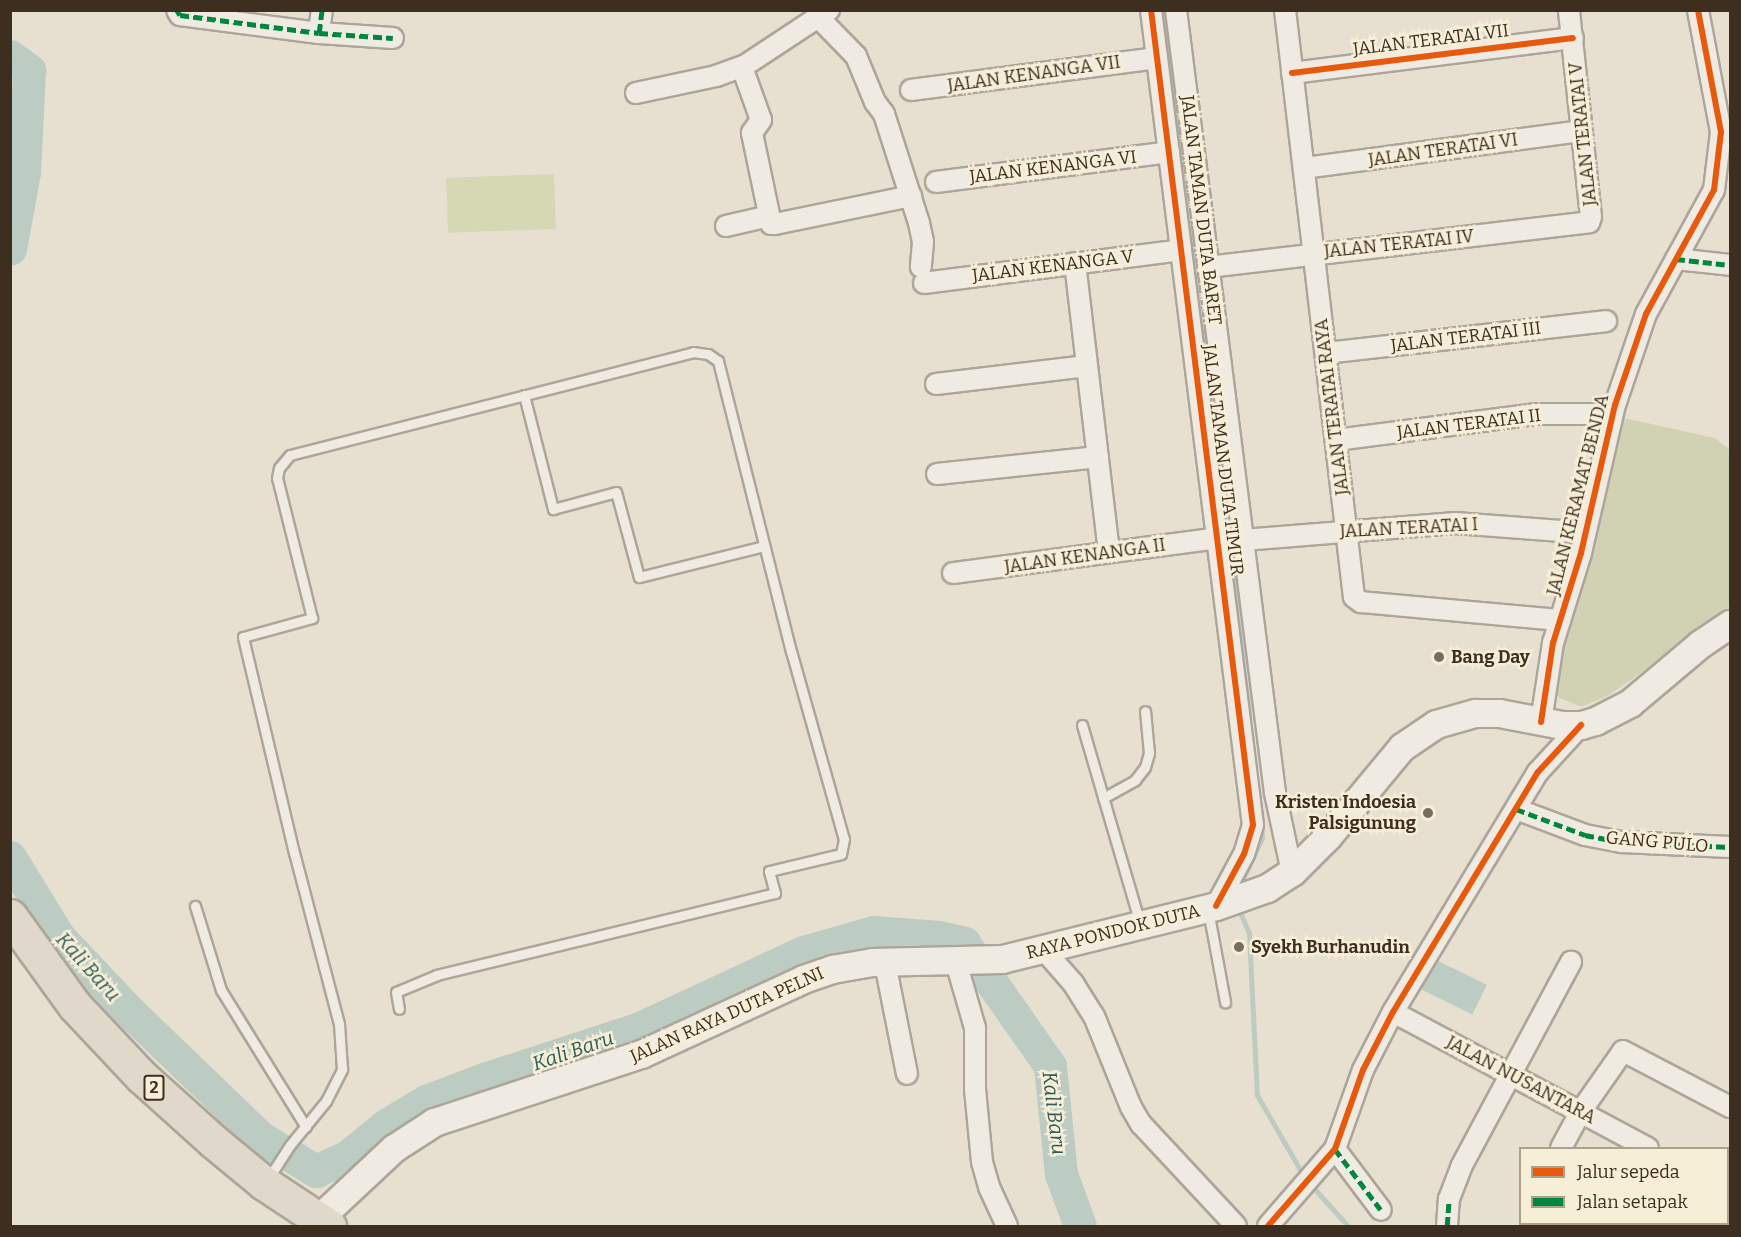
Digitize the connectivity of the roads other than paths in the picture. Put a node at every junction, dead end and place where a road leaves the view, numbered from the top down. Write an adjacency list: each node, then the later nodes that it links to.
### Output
1 (177, 10): 9 (street)
2 (322, 10): 9 (street)
3 (1151, 10): 12 (street, JALAN TAMAN DUTA TIMUR)
4 (1176, 10): 31 (street, JALAN TAMAN DUTA BARET)
5 (1285, 10): 14 (street, JALAN TERATAI RAYA)
6 (1569, 10): 11 (street, JALAN TERATAI V)
7 (1698, 10): 19 (street, JALAN KERAMAT BENDA)
8 (824, 14): 13 (street); 22 (street)
9 (319, 33): 10 (street)
10 (393, 38)
11 (1573, 38): 14 (street, JALAN TERATAI VII); 17 (street, JALAN TERATAI V)
12 (1157, 58): 15 (street, JALAN KENANGA VII); 18 (street, JALAN TAMAN DUTA TIMUR)
13 (742, 67): 16 (street); 24 (street)
14 (1292, 73): 20 (street, JALAN TERATAI RAYA)
15 (911, 90)
16 (636, 93)
17 (1582, 131): 20 (street, JALAN TERATAI VI); 23 (street, JALAN TERATAI V)
18 (1169, 152): 21 (street, JALAN KENANGA VI); 26 (street, JALAN TAMAN DUTA TIMUR)
19 (1724, 167): 28 (street, JALAN KERAMAT BENDA)
20 (1304, 168): 27 (street, JALAN TERATAI RAYA)
21 (936, 182)
22 (911, 196): 24 (street); 29 (street, JALAN KENANGA V)
23 (1589, 222): 27 (street, JALAN TERATAI IV)
24 (771, 224): 25 (street)
25 (726, 226)
26 (1181, 250): 29 (street, JALAN KENANGA V); 43 (street, JALAN TAMAN DUTA TIMUR)
27 (1314, 253): 31 (street, JALAN TERATAI IV); 33 (street, JALAN TERATAI RAYA)
28 (1676, 259): 30 (street); 48 (street, JALAN KERAMAT BENDA)
29 (1075, 263): 34 (street)
30 (1731, 265)
31 (1208, 267): 44 (street, JALAN TAMAN DUTA BARET)
32 (1606, 321): 33 (street, JALAN TERATAI III)
33 (1326, 353): 38 (street, JALAN TERATAI RAYA)
34 (1087, 366): 35 (street); 39 (street)
35 (936, 384)
36 (524, 394): 45 (lane); 45 (lane); 74 (lane)
37 (1603, 414): 38 (street, JALAN TERATAI II)
38 (1336, 440): 41 (street, JALAN TERATAI RAYA)
39 (1098, 457): 40 (street); 46 (street)
40 (937, 474)
41 (1347, 530): 42 (street, JALAN TERATAI I); 44 (street, JALAN TERATAI I); 48 (street, JALAN TERATAI RAYA)
42 (1575, 532)
43 (1218, 538): 46 (street, JALAN KENANGA II); 59 (street, JALAN TAMAN DUTA TIMUR)
44 (1243, 540): 57 (street, JALAN TAMAN DUTA BARET)
45 (764, 546): 68 (lane)
46 (1109, 552): 47 (street, JALAN KENANGA II)
47 (953, 573)
48 (1560, 620): 51 (street, JALAN KERAMAT BENDA)
49 (1731, 624): 53 (main road, RAYA PONDOK DUTA)
50 (1145, 711): 54 (lane)
51 (1541, 722): 53 (main road, RAYA PONDOK DUTA); 57 (main road, RAYA PONDOK DUTA)
52 (1082, 725): 54 (lane)
53 (1581, 725): 55 (street)
54 (1103, 798): 61 (lane)
55 (1516, 809): 56 (street, GANG PULO); 69 (street)
56 (1731, 847)
57 (1292, 872): 59 (main road, RAYA PONDOK DUTA)
58 (195, 906): 74 (lane)
59 (1216, 906): 61 (main road, RAYA PONDOK DUTA); 67 (lane)
60 (10, 916): 78 (highway, 2)
61 (1141, 925): 62 (main road, RAYA PONDOK DUTA)
62 (1044, 951): 64 (main road, RAYA PONDOK DUTA); 83 (street)
63 (10, 957): 81 (highway, 2)
64 (960, 962): 66 (main road, JALAN RAYA DUTA PELNI); 82 (street)
65 (1571, 962): 71 (street)
66 (885, 963): 70 (street); 81 (main road, JALAN RAYA DUTA PELNI)
67 (1225, 1002)
68 (399, 1009)
69 (1393, 1012): 71 (street, JALAN NUSANTARA); 77 (street)
70 (907, 1074)
71 (1511, 1074): 73 (street, JALAN NUSANTARA); 84 (street)
72 (1731, 1107): 73 (street)
73 (1581, 1111): 75 (street); 76 (street, JALAN NUSANTARA)
74 (306, 1127): 78 (lane)
75 (1562, 1147)
76 (1644, 1147)
77 (1335, 1149): 79 (street); 80 (street)
78 (268, 1178): 81 (highway, 2)
79 (1381, 1210)
80 (1274, 1219)
81 (312, 1224)
82 (1007, 1227)
83 (1236, 1227)
84 (1448, 1227)

